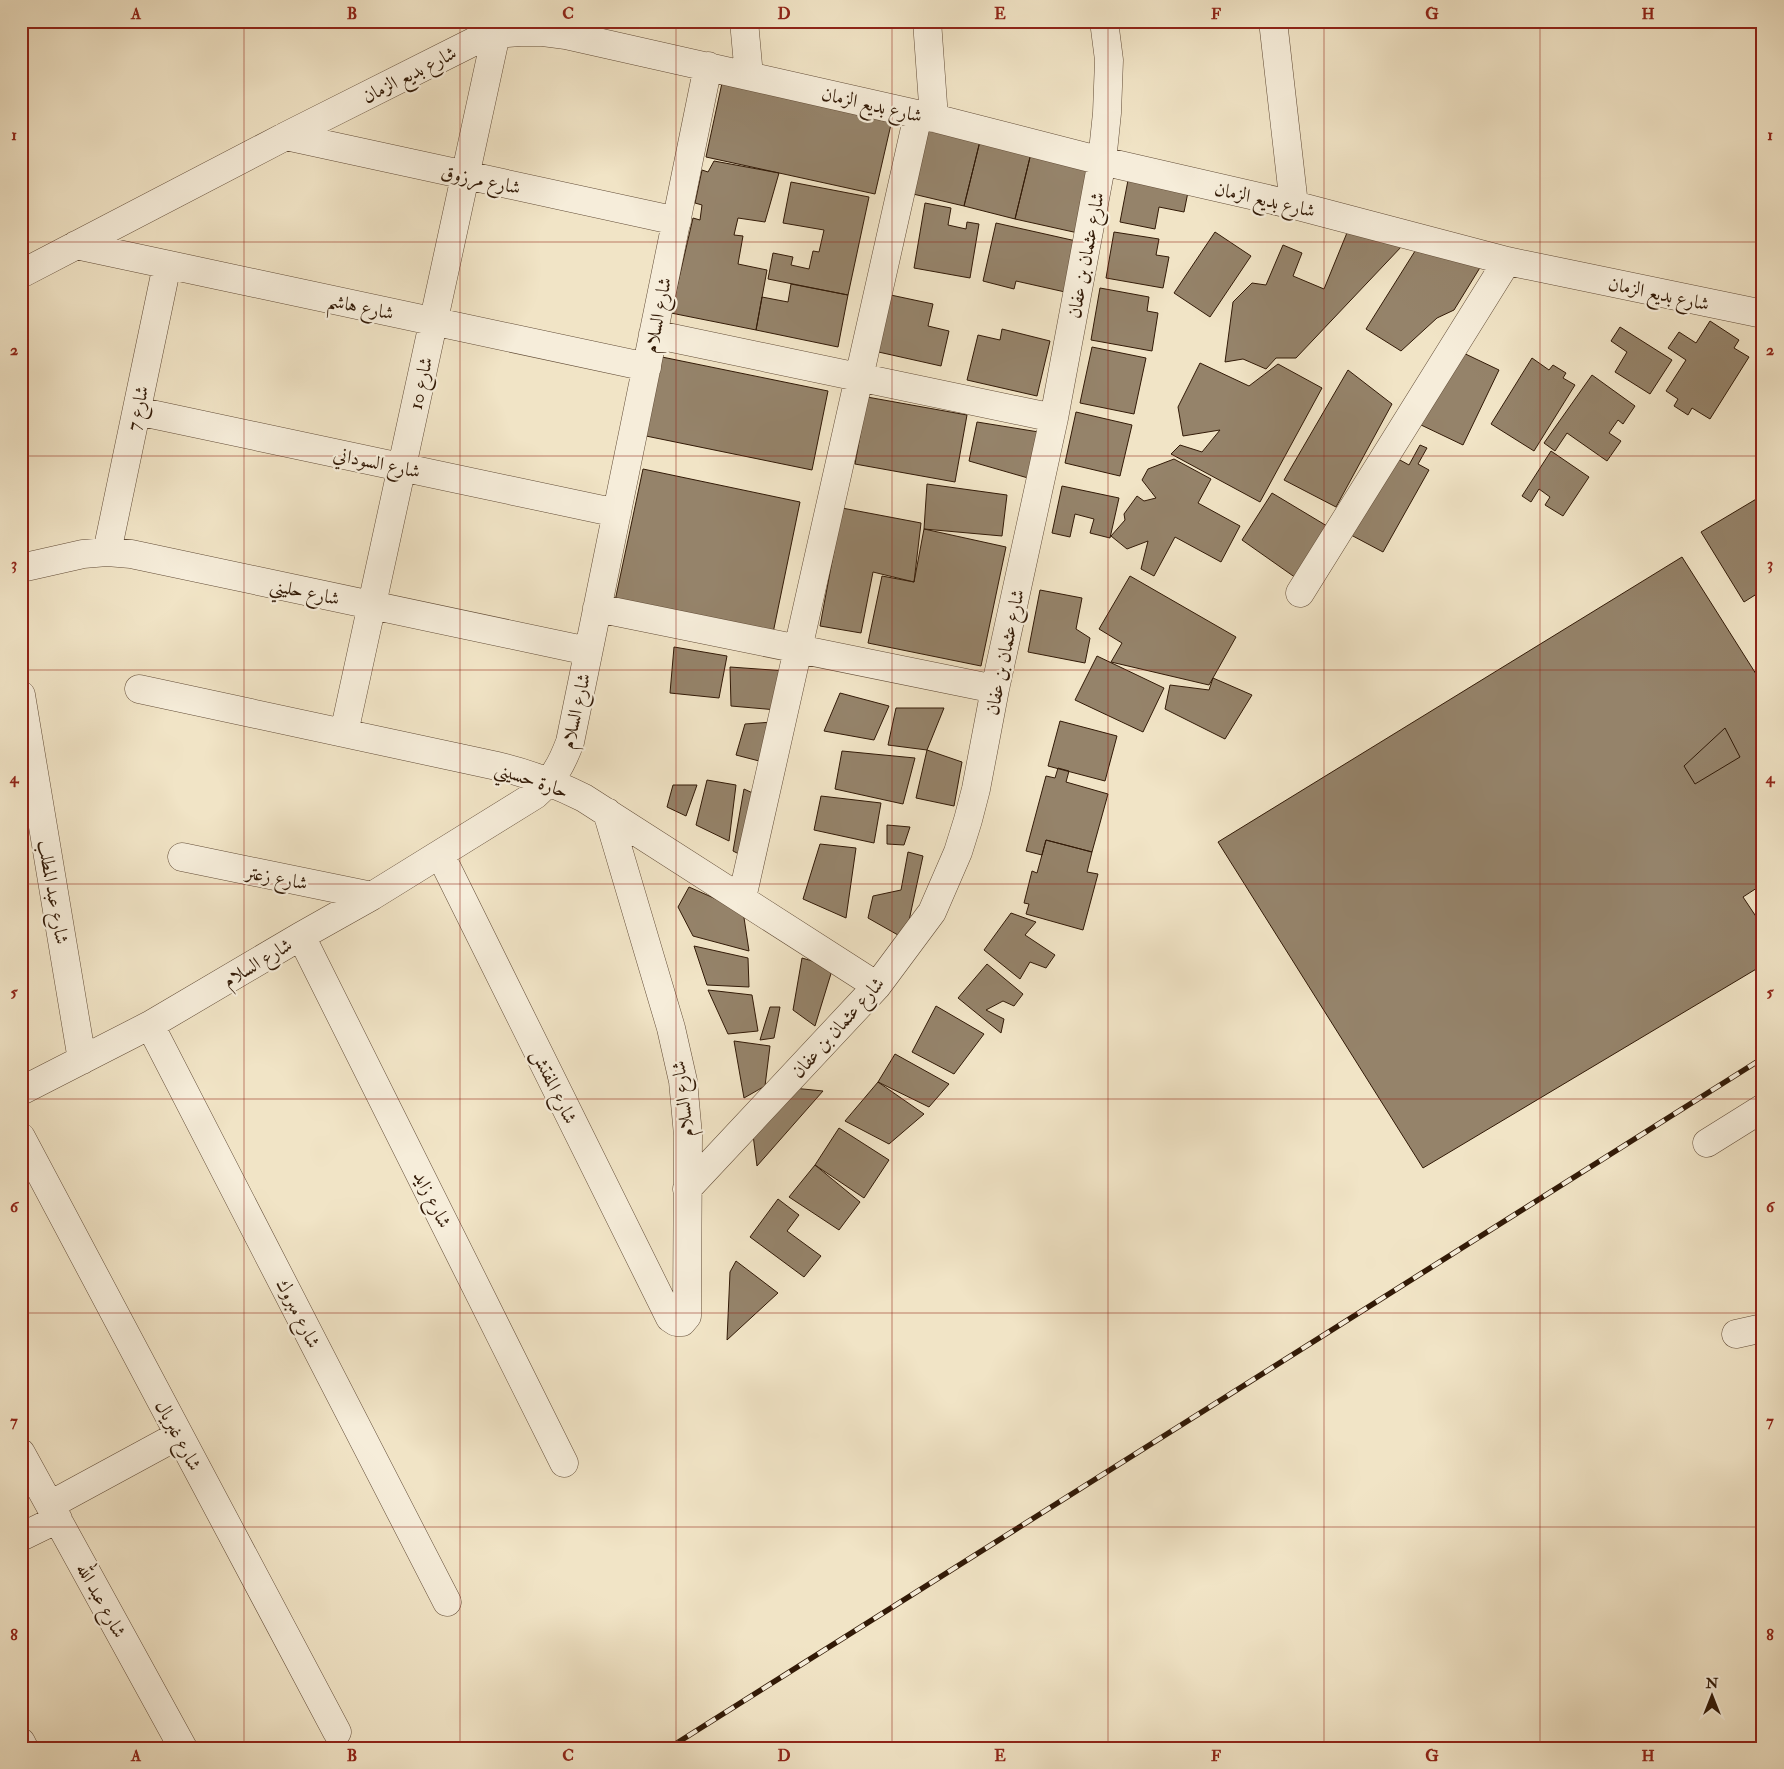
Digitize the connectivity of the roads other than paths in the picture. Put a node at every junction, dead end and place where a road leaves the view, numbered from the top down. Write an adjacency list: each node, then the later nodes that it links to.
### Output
1 (744, 21): 7 (street)
2 (927, 21): 8 (street)
3 (1104, 21): 10 (street, شارع عثمان بن عفان)
4 (1273, 21): 12 (street)
5 (496, 34): 6 (street, شارع بديع الزمان); 9 (street, شارع بديع الزمان); 11 (street, شارع 10)
6 (708, 66): 7 (street, شارع بديع الزمان); 13 (street, شارع السلام)
7 (749, 76): 8 (street, شارع بديع الزمان)
8 (926, 116): 10 (street, شارع بديع الزمان); 22 (street)
9 (286, 136): 11 (street, شارع مرزوق); 14 (street, شارع بديع الزمان)
10 (1102, 161): 12 (street, شارع بديع الزمان); 24 (street, شارع عثمان بن عفان)
11 (465, 175): 13 (street, شارع مرزوق); 19 (street, شارع 10)
12 (1294, 205): 15 (street, شارع بديع الزمان)
13 (676, 221): 20 (street, شارع السلام)
14 (76, 245): 16 (street, شارع هاشم); 17 (street, شارع بديع الزمان)
15 (1508, 261): 18 (street, شارع بديع الزمان); 29 (street)
16 (167, 265): 19 (street, شارع هاشم); 23 (street, شارع 7)
17 (21, 274)
18 (1763, 314)
19 (433, 322): 21 (street, شارع هاشم); 25 (street, شارع 10)
20 (653, 334): 21 (street, شارع السلام); 22 (street)
21 (647, 367): 26 (street, شارع السلام)
22 (859, 377): 24 (street); 32 (street)
23 (137, 411): 25 (street, شارع السوداني); 27 (street, شارع 7)
24 (1054, 418): 35 (street, شارع عثمان بن عفان)
25 (401, 467): 26 (street, شارع السوداني); 30 (street, شارع 10)
26 (616, 513): 31 (street, شارع السلام)
27 (107, 552): 28 (street, شارع حليني); 30 (street, شارع حليني)
28 (21, 568)
29 (1300, 593)
30 (372, 605): 33 (street, شارع حليني); 37 (street, شارع 10)
31 (597, 608): 32 (street); 33 (street, شارع السلام)
32 (798, 649): 35 (street); 43 (street)
33 (588, 650): 38 (street, شارع السلام)
34 (139, 689): 37 (street, حارة حسيني)
35 (996, 689): 45 (street, شارع عثمان بن عفان)
36 (21, 695): 47 (street, شارع عبد المطلب)
37 (344, 733): 38 (street, حارة حسيني)
38 (550, 781): 39 (street, حارة حسيني); 40 (street, شارع السلام)
39 (607, 812): 43 (street, حارة حسيني); 52 (street, شارع السلام)
40 (440, 854): 42 (street, شارع السلام); 53 (street, شارع المفتش)
41 (182, 857): 42 (street, شارع زعتر)
42 (372, 896): 44 (street, شارع السلام)
43 (742, 898): 45 (street, حارة حسيني)
44 (301, 936): 46 (street, شارع السلام); 58 (street, شارع زايد)
45 (877, 986): 52 (street, شارع عثمان بن عفان)
46 (150, 1025): 47 (street, شارع السلام); 61 (street, شارع مبروك)
47 (82, 1060): 48 (street, شارع السلام)
48 (21, 1091)
49 (1763, 1108): 51 (street)
50 (21, 1137): 56 (street, شارع غبريال)
51 (1707, 1143)
52 (687, 1189): 53 (street, شارع السلام)
53 (670, 1318)
54 (1763, 1328): 55 (street)
55 (1736, 1334)
56 (179, 1435): 59 (street); 62 (street, شارع غبريال)
57 (21, 1453): 59 (street, شارع عبد الله)
58 (564, 1463)
59 (54, 1512): 60 (street); 65 (street, شارع عبد الله)
60 (21, 1537)
61 (447, 1602)
62 (337, 1732)
63 (21, 1742): 64 (street)
64 (24, 1748)
65 (183, 1748)

